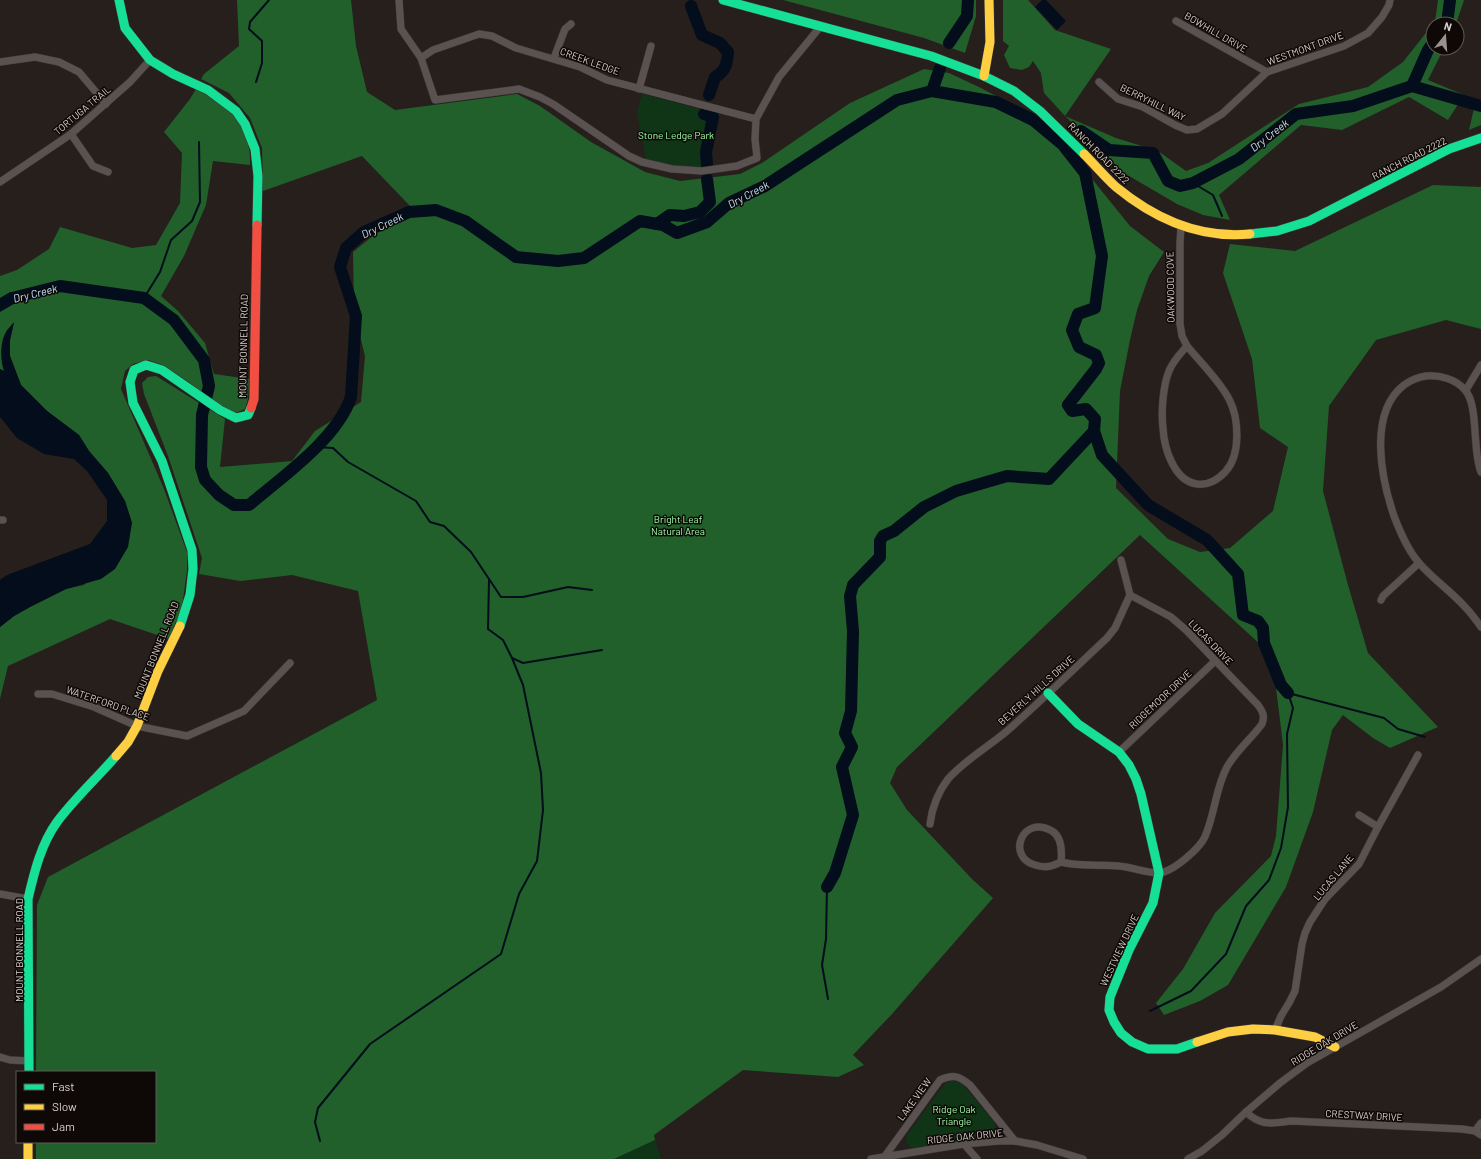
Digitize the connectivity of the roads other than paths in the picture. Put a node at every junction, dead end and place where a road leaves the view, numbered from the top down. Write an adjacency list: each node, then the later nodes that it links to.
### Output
1 (118, 0): 12 (street, MOUNT BONNELL ROAD)
2 (399, 0): 10 (street)
3 (723, 0): 8 (street, RANCH ROAD 2222)
4 (989, 0): 15 (street)
5 (1390, 0): 14 (street, WESTMONT DRIVE)
6 (1176, 21): 14 (street, BOWHILL DRIVE)
7 (572, 24): 11 (street)
8 (820, 27): 15 (street, RANCH ROAD 2222); 20 (street)
9 (651, 46): 17 (street)
10 (422, 58): 11 (street, CREEK LEDGE); 20 (street)
11 (554, 58): 17 (street, CREEK LEDGE)
12 (150, 60): 18 (street, TORTUGA TRAIL); 39 (street, MOUNT BONNELL ROAD)
13 (0, 62): 18 (street)
14 (1267, 72): 19 (street, WESTMONT DRIVE)
15 (984, 76): 25 (street, RANCH ROAD 2222)
16 (1099, 82): 19 (street, BERRYHILL WAY)
17 (639, 89): 20 (street, CREEK LEDGE)
18 (106, 104): 21 (street, TORTUGA TRAIL)
19 (1222, 114)
20 (756, 119)
21 (71, 134): 23 (street); 24 (street, TORTUGA TRAIL)
22 (1481, 138): 25 (street, RANCH ROAD 2222)
23 (108, 172)
24 (0, 182)
25 (1181, 226): 26 (street, OAKWOOD COVE)
26 (1187, 346): 26 (street, OAKWOOD COVE)
27 (1481, 365): 28 (street)
28 (1466, 390): 29 (street); 31 (street)
29 (1481, 472)
30 (1121, 560): 32 (street)
31 (1419, 563): 33 (street); 34 (street)
32 (1130, 595): 35 (street, LUCAS DRIVE); 37 (street, BEVERLY HILLS DRIVE)
33 (1381, 600)
34 (1481, 626)
35 (1215, 661): 40 (street, RIDGEMOOR DRIVE); 46 (street, LUCAS DRIVE)
36 (290, 663): 39 (street, WATERFORD PLACE)
37 (1048, 693): 40 (street, WESTVIEW DRIVE); 43 (street, BEVERLY HILLS DRIVE)
38 (38, 694): 39 (street, WATERFORD PLACE)
39 (137, 726): 48 (street, MOUNT BONNELL ROAD)
40 (1119, 752): 46 (street, WESTVIEW DRIVE)
41 (1418, 755): 44 (street, LUCAS LANE)
42 (1359, 815): 44 (street)
43 (930, 824)
44 (1378, 827): 50 (street, LUCAS LANE)
45 (1061, 862): 45 (street); 46 (street)
46 (1159, 873): 50 (street, WESTVIEW DRIVE)
47 (0, 894): 48 (street)
48 (28, 899): 53 (street, MOUNT BONNELL ROAD)
49 (1481, 959): 51 (street, RIDGE OAK DRIVE)
50 (1275, 1030): 51 (street, WESTVIEW DRIVE)
51 (1335, 1047): 55 (street, RIDGE OAK DRIVE)
52 (0, 1057): 53 (street)
53 (30, 1061): 54 (street, MOUNT BONNELL ROAD)
54 (29, 1071)
55 (1246, 1112): 57 (street, CRESTWAY DRIVE); 66 (street, RIDGE OAK DRIVE)
56 (1481, 1123): 57 (street, CRESTWAY DRIVE)
57 (1478, 1133)
58 (1015, 1142): 60 (street, RIDGE OAK DRIVE); 61 (street, LAKE VIEW); 65 (street, RIDGE OAK DRIVE)
59 (28, 1143): 62 (street)
60 (964, 1144): 61 (street, RIDGE OAK DRIVE); 64 (street)
61 (885, 1156): 63 (street, RIDGE OAK DRIVE)
62 (28, 1159)
63 (871, 1159)
64 (977, 1159)
65 (1083, 1159)
66 (1188, 1159)

